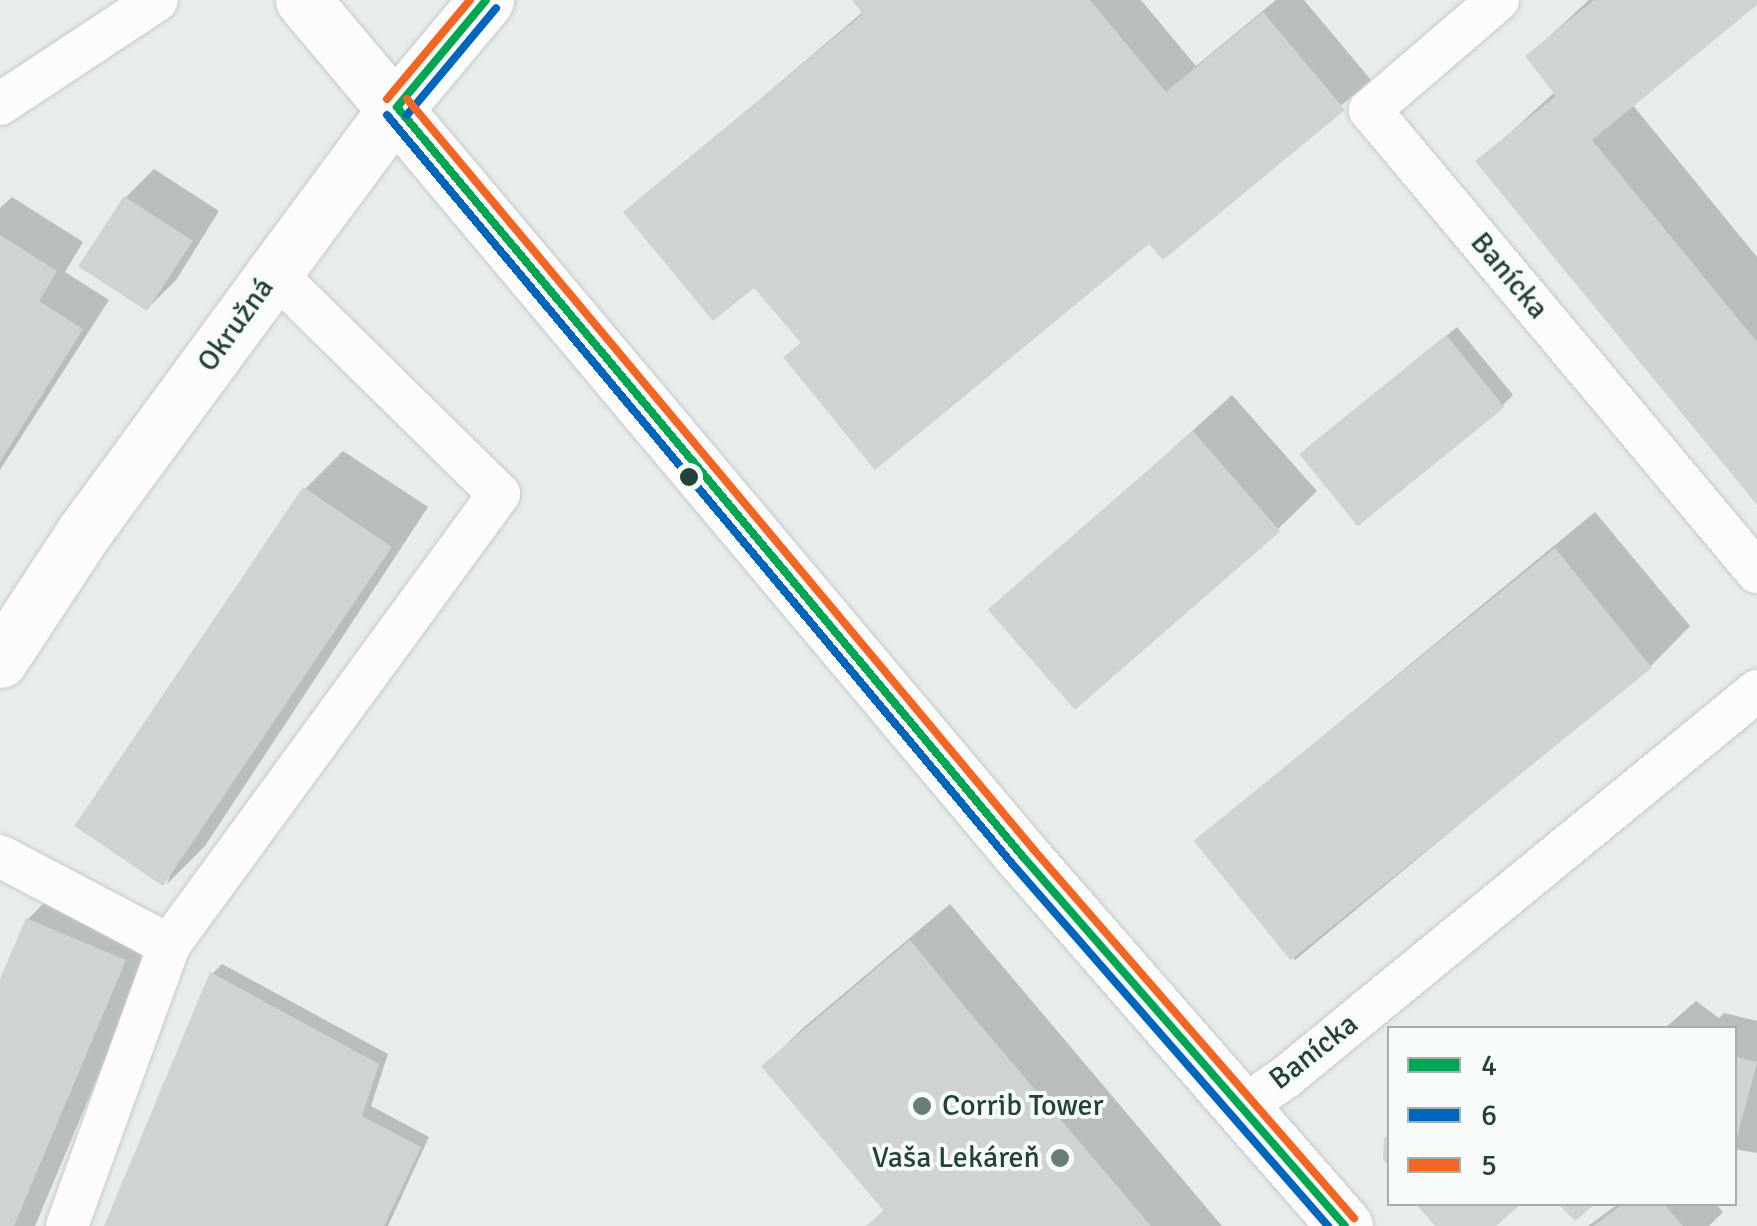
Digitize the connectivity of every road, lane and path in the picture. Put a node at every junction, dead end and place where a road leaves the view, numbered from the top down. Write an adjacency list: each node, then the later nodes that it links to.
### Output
1 (156, 0): 5 (lane)
2 (304, 0): 6 (street)
3 (486, 0): 6 (street, Okružná)
4 (1498, 0): 8 (lane, Banícka)
5 (0, 104)
6 (397, 107): 7 (street, Okružná); 13 (street)
7 (274, 273): 9 (street, Okružná); 12 (lane)
8 (1757, 572)
9 (0, 660)
10 (1757, 691): 13 (lane, Banícka)
11 (0, 856): 12 (lane)
12 (168, 946): 14 (lane)
13 (1241, 1108): 15 (street)
14 (67, 1226)
15 (1345, 1226)

